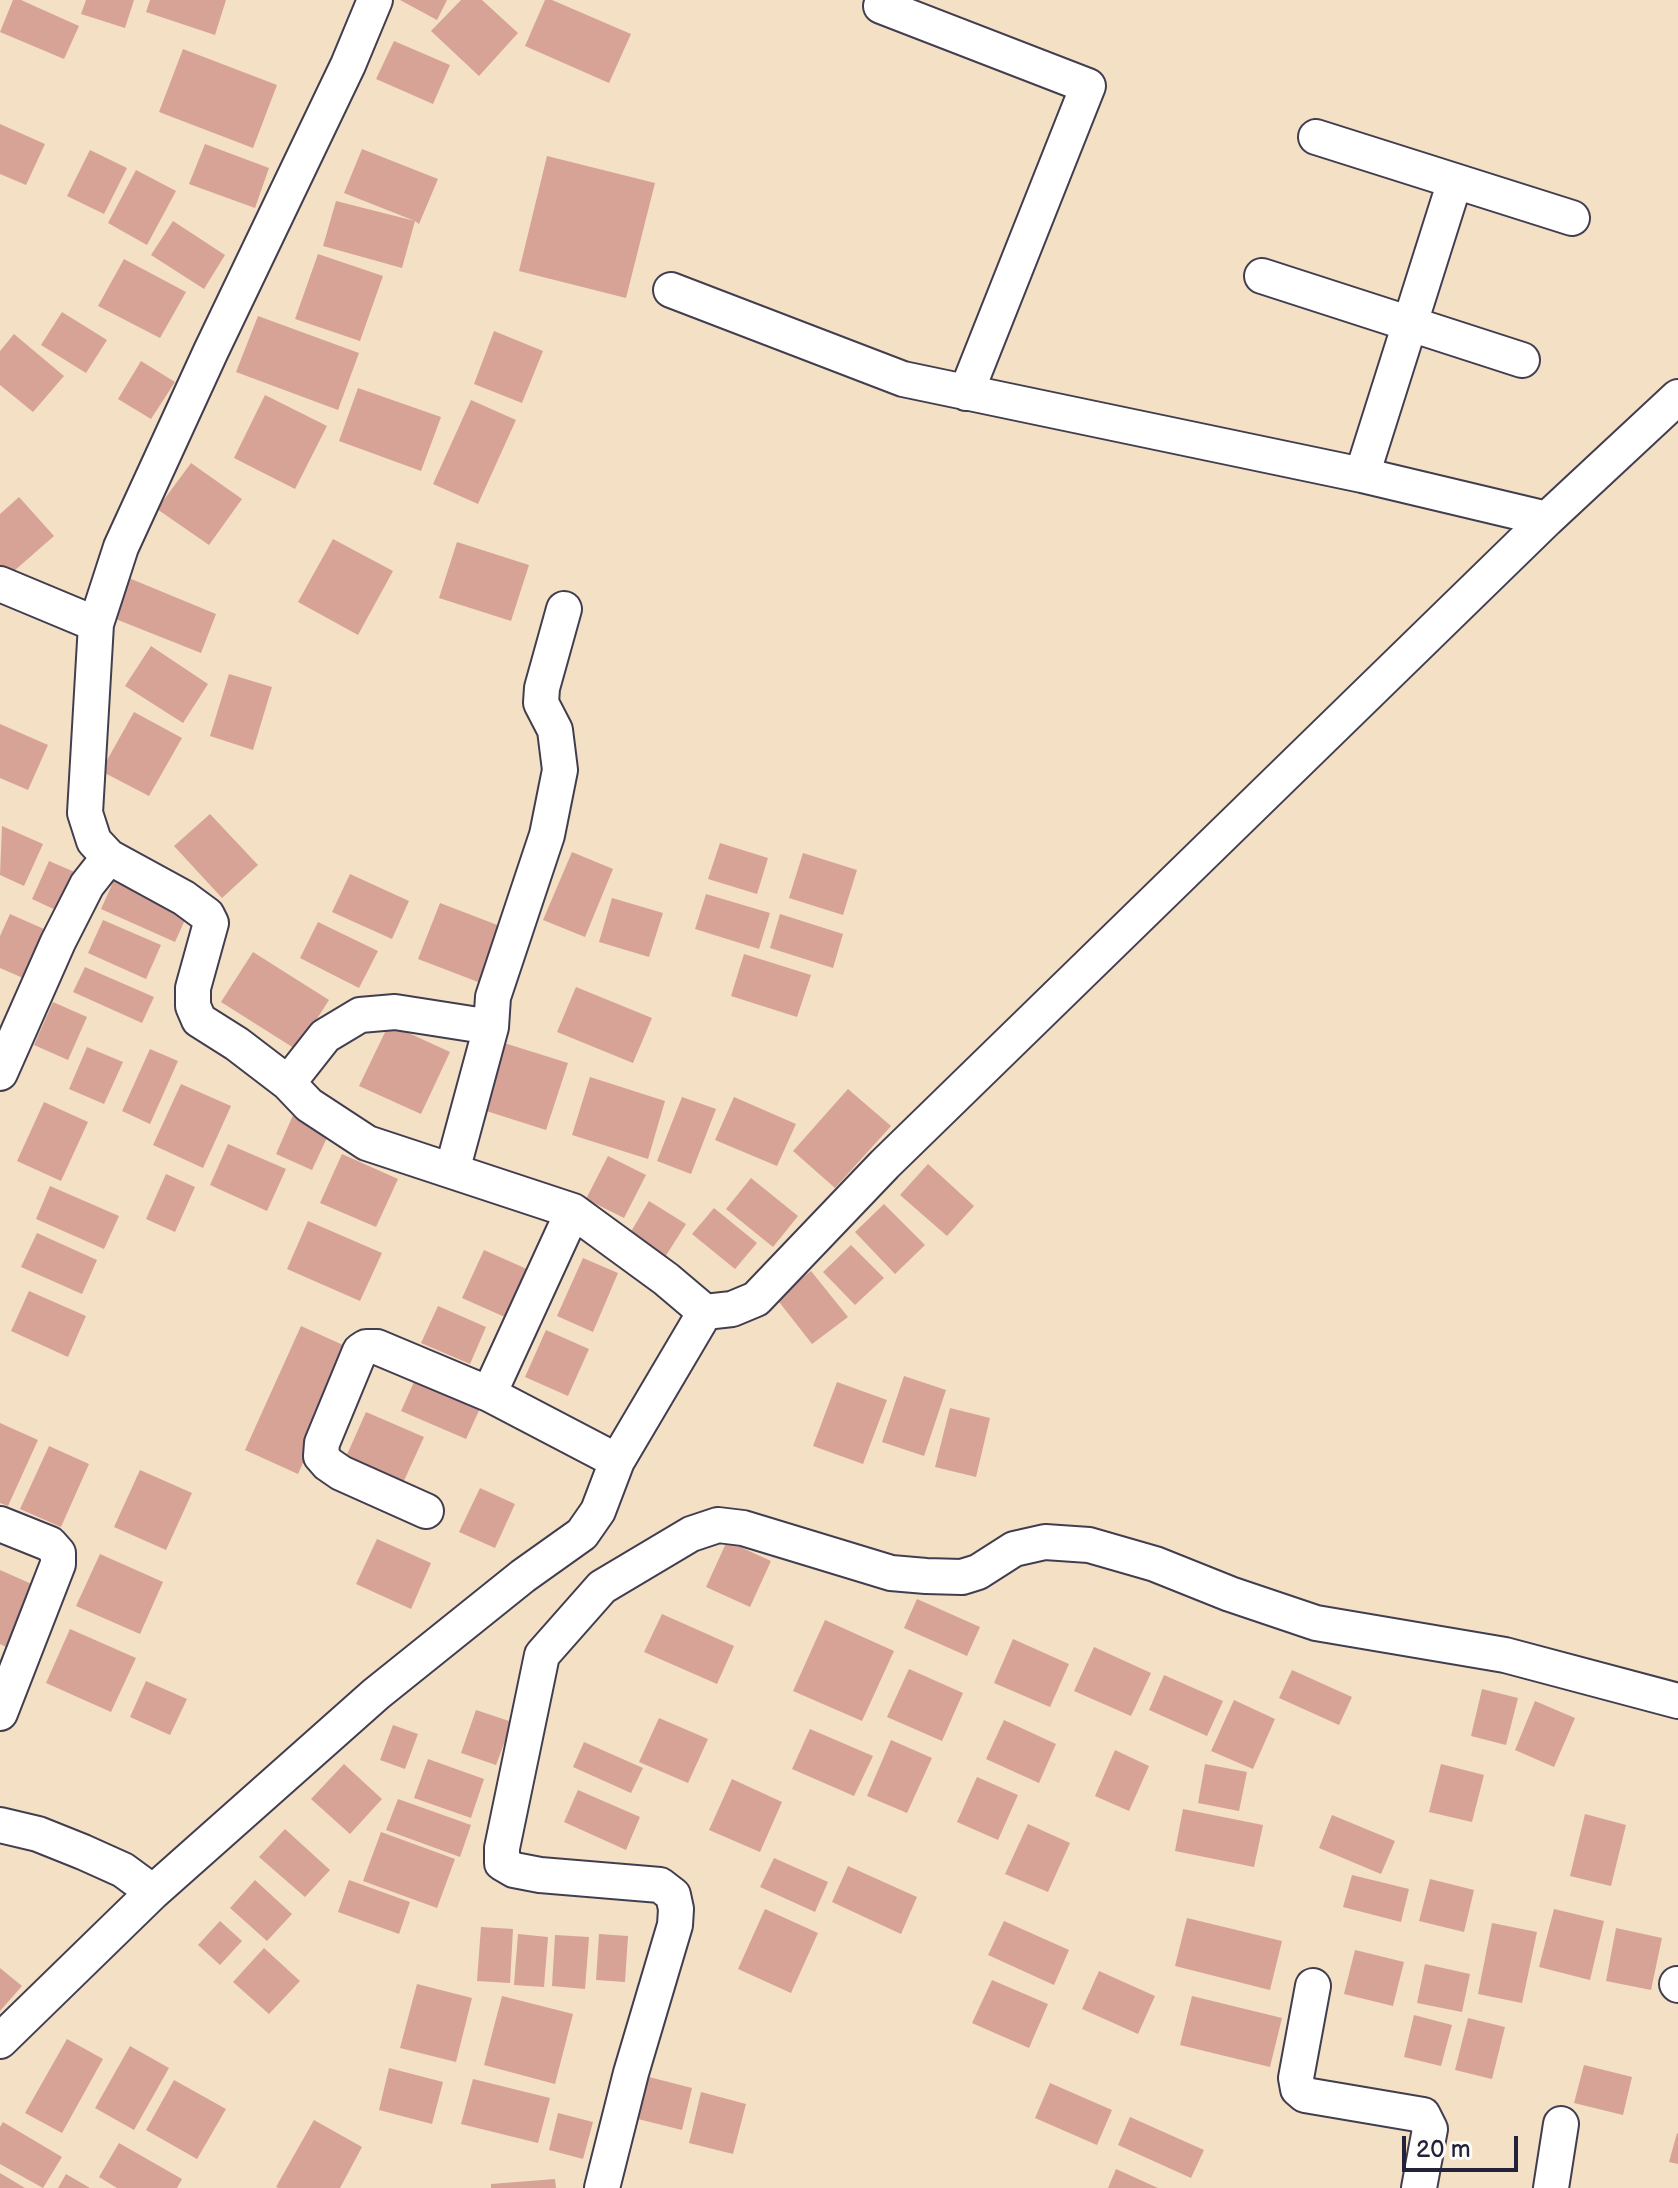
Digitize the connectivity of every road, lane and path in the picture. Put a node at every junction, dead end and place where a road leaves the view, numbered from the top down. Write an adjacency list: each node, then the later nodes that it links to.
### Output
1 (375, 0): 16 (street)
2 (881, 6): 10 (street)
3 (1316, 137): 4 (street)
4 (1455, 181): 5 (street); 8 (street)
5 (1572, 218)
6 (1262, 276): 8 (street)
7 (671, 290): 10 (street)
8 (1410, 324): 9 (street); 12 (street)
9 (1522, 360)
10 (966, 393): 12 (street)
11 (1678, 397): 13 (street)
12 (1362, 475): 13 (street)
13 (1547, 519): 23 (street)
14 (0, 584): 16 (street)
15 (564, 609): 18 (street)
16 (96, 624): 17 (street)
17 (109, 857): 19 (street); 20 (street)
18 (491, 1027): 20 (street); 21 (street)
19 (0, 1073)
20 (288, 1083): 21 (street)
21 (452, 1171): 22 (street)
22 (573, 1211): 23 (street); 24 (street)
23 (705, 1312): 25 (street)
24 (489, 1394): 25 (street); 26 (street)
25 (617, 1461): 28 (street)
26 (426, 1511)
27 (0, 1524): 31 (street)
28 (584, 1538): 29 (street); 33 (street)
29 (599, 1582): 30 (street); 37 (street)
30 (1678, 1701)
31 (0, 1713)
32 (0, 1825): 33 (street)
33 (153, 1892): 35 (street)
34 (1313, 1986): 38 (street)
35 (0, 2041)
36 (1561, 2124): 39 (street)
37 (602, 2188)
38 (1419, 2188)
39 (1551, 2188)

